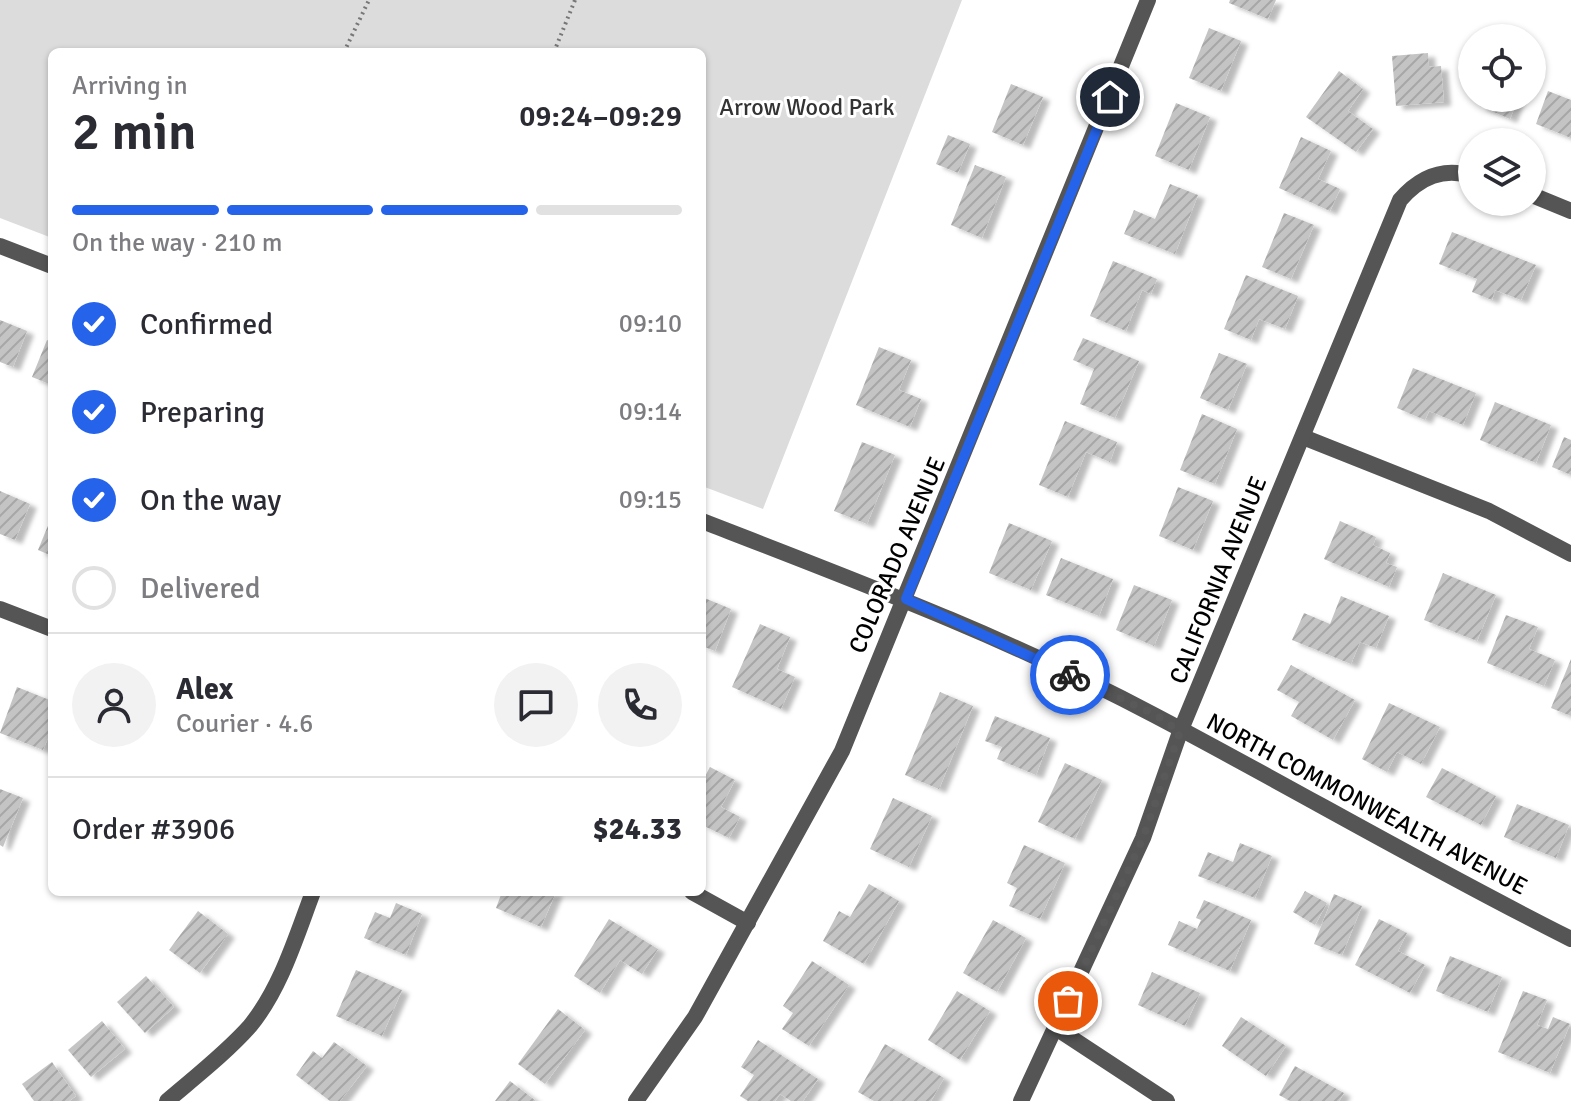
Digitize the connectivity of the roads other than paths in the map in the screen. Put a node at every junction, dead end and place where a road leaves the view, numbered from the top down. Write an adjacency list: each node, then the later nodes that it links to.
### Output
1 (1148, 0): 10 (street, COLORADO AVENUE)
2 (1458, 172): 7 (street, CALIFORNIA AVENUE)
3 (1546, 201): 4 (street)
4 (1571, 211)
5 (0, 246): 6 (street)
6 (48, 264)
7 (1303, 437): 9 (street); 13 (street, CALIFORNIA AVENUE)
8 (706, 523): 10 (street, NORTH COMMONWEALTH AVENUE)
9 (1571, 554)
10 (906, 599): 13 (street, NORTH COMMONWEALTH AVENUE); 16 (street, COLORADO AVENUE)
11 (0, 609): 12 (street)
12 (48, 627)
13 (1180, 732): 17 (street, NORTH COMMONWEALTH AVENUE); 18 (street, CALIFORNIA AVENUE)
14 (311, 896): 19 (street)
15 (699, 896): 16 (street)
16 (748, 923): 20 (street, COLORADO AVENUE)
17 (1571, 939)
18 (1056, 1028): 21 (street, CALIFORNIA AVENUE); 22 (street)
19 (167, 1101)
20 (636, 1101)
21 (1021, 1101)
22 (1167, 1101)

